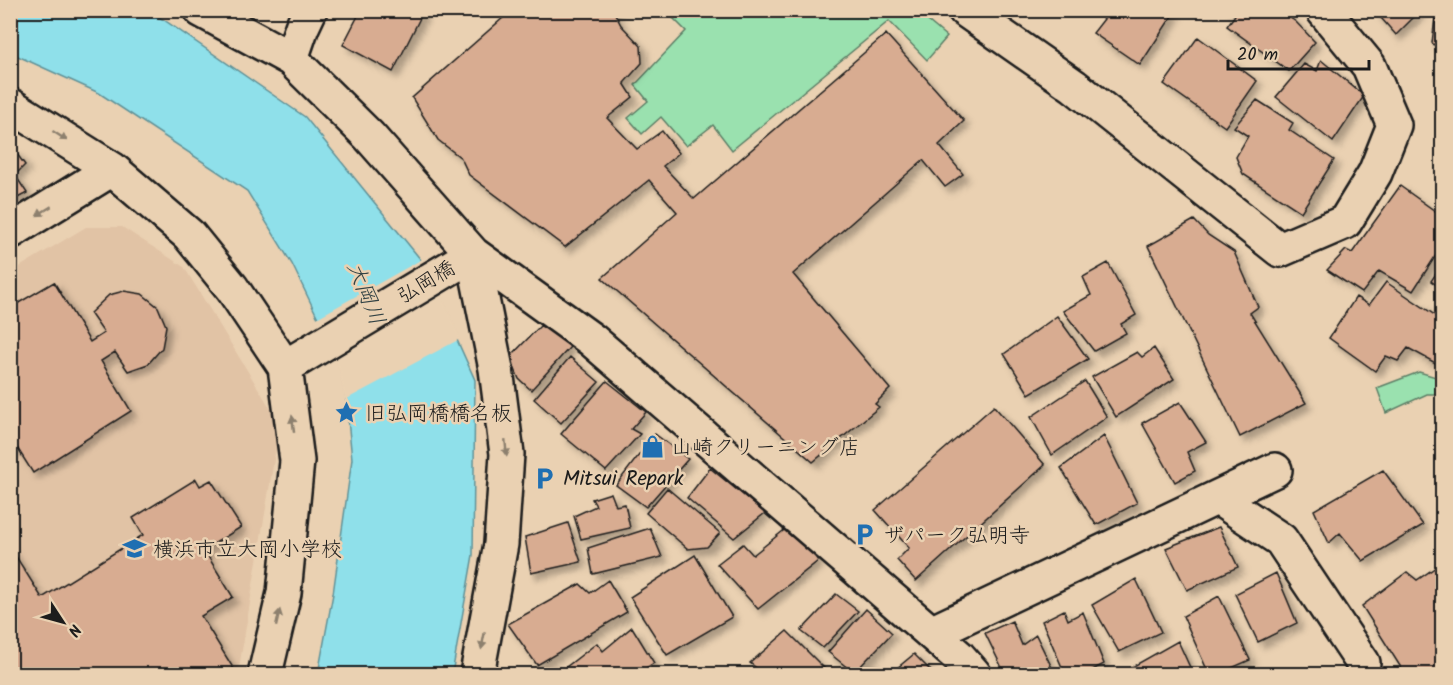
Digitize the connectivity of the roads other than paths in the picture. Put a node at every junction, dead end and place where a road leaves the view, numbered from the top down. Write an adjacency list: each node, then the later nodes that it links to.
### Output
1 (201, 10): 5 (street)
2 (310, 10): 5 (street)
3 (965, 10): 4 (street)
4 (1323, 10)
5 (291, 59): 9 (street)
6 (10, 105): 7 (street, one-way to 7)
7 (112, 169): 8 (street, one-way to 8); 10 (street)
8 (10, 232)
9 (473, 254): 10 (street, 弘岡橋); 13 (street); 16 (street, one-way to 16)
10 (285, 367): 15 (street, one-way to 10)
11 (1275, 470): 12 (street)
12 (1218, 498): 13 (street); 14 (street)
13 (931, 633): 17 (street)
14 (1363, 663)
15 (265, 675)
16 (477, 675)
17 (974, 675)

